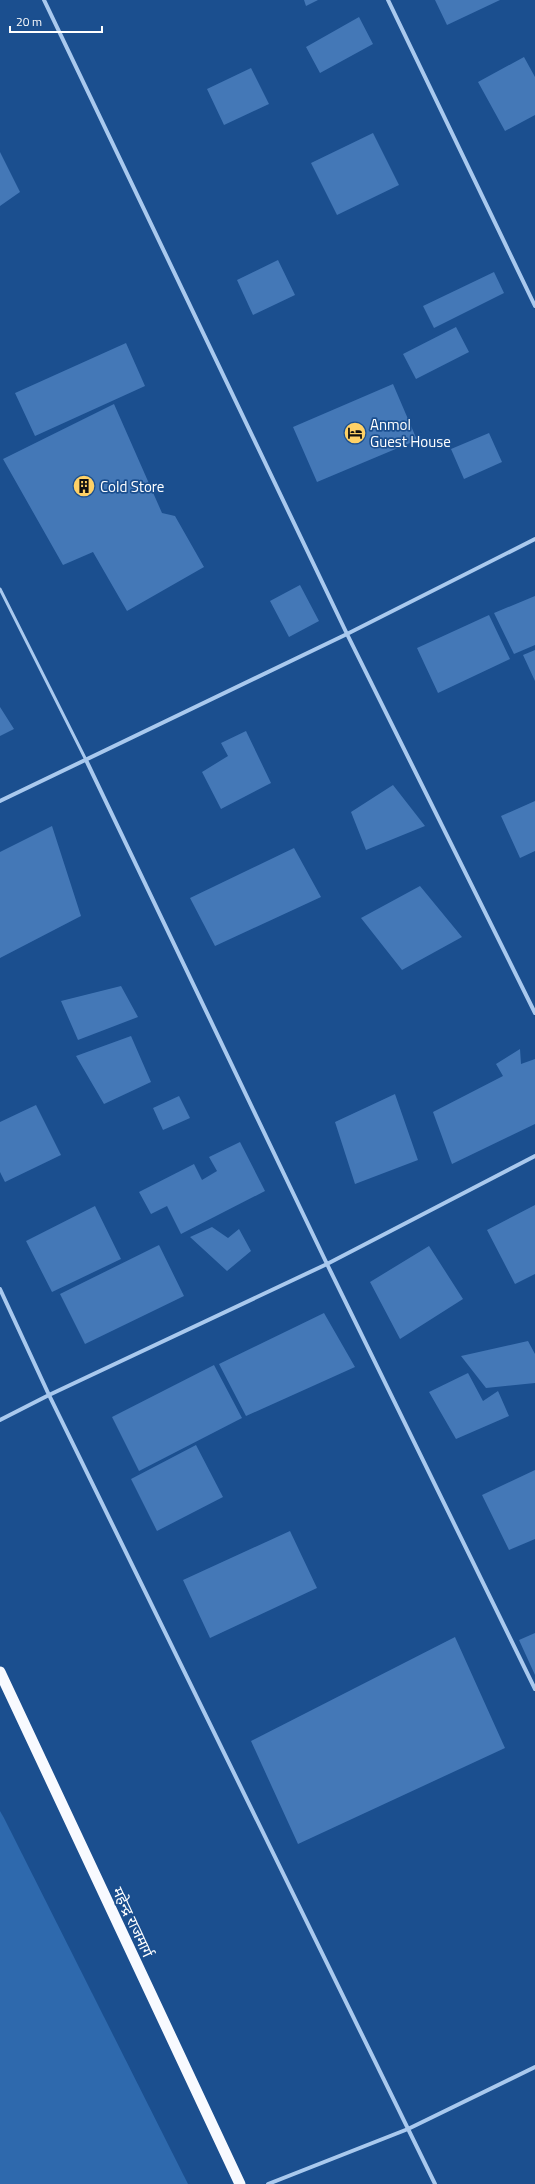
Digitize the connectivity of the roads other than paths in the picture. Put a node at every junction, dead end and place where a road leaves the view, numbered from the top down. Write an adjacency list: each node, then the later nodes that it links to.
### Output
1 (44, 0): 6 (street)
2 (388, 0): 3 (street)
3 (535, 306)
4 (535, 539): 6 (street)
5 (0, 589): 7 (lane)
6 (347, 634): 7 (street); 9 (street)
7 (86, 760): 8 (street); 11 (street)
8 (0, 801)
9 (535, 1013)
10 (535, 1156): 11 (street)
11 (327, 1264): 13 (street); 16 (street)
12 (0, 1289): 13 (street)
13 (49, 1395): 14 (street); 18 (street)
14 (0, 1420)
15 (0, 1672): 19 (highway, महेन्द्र राजमार्ग)
16 (535, 1689)
17 (535, 2067): 18 (street)
18 (408, 2129): 20 (street); 21 (street)
19 (240, 2184)
20 (268, 2184)
21 (435, 2184)

